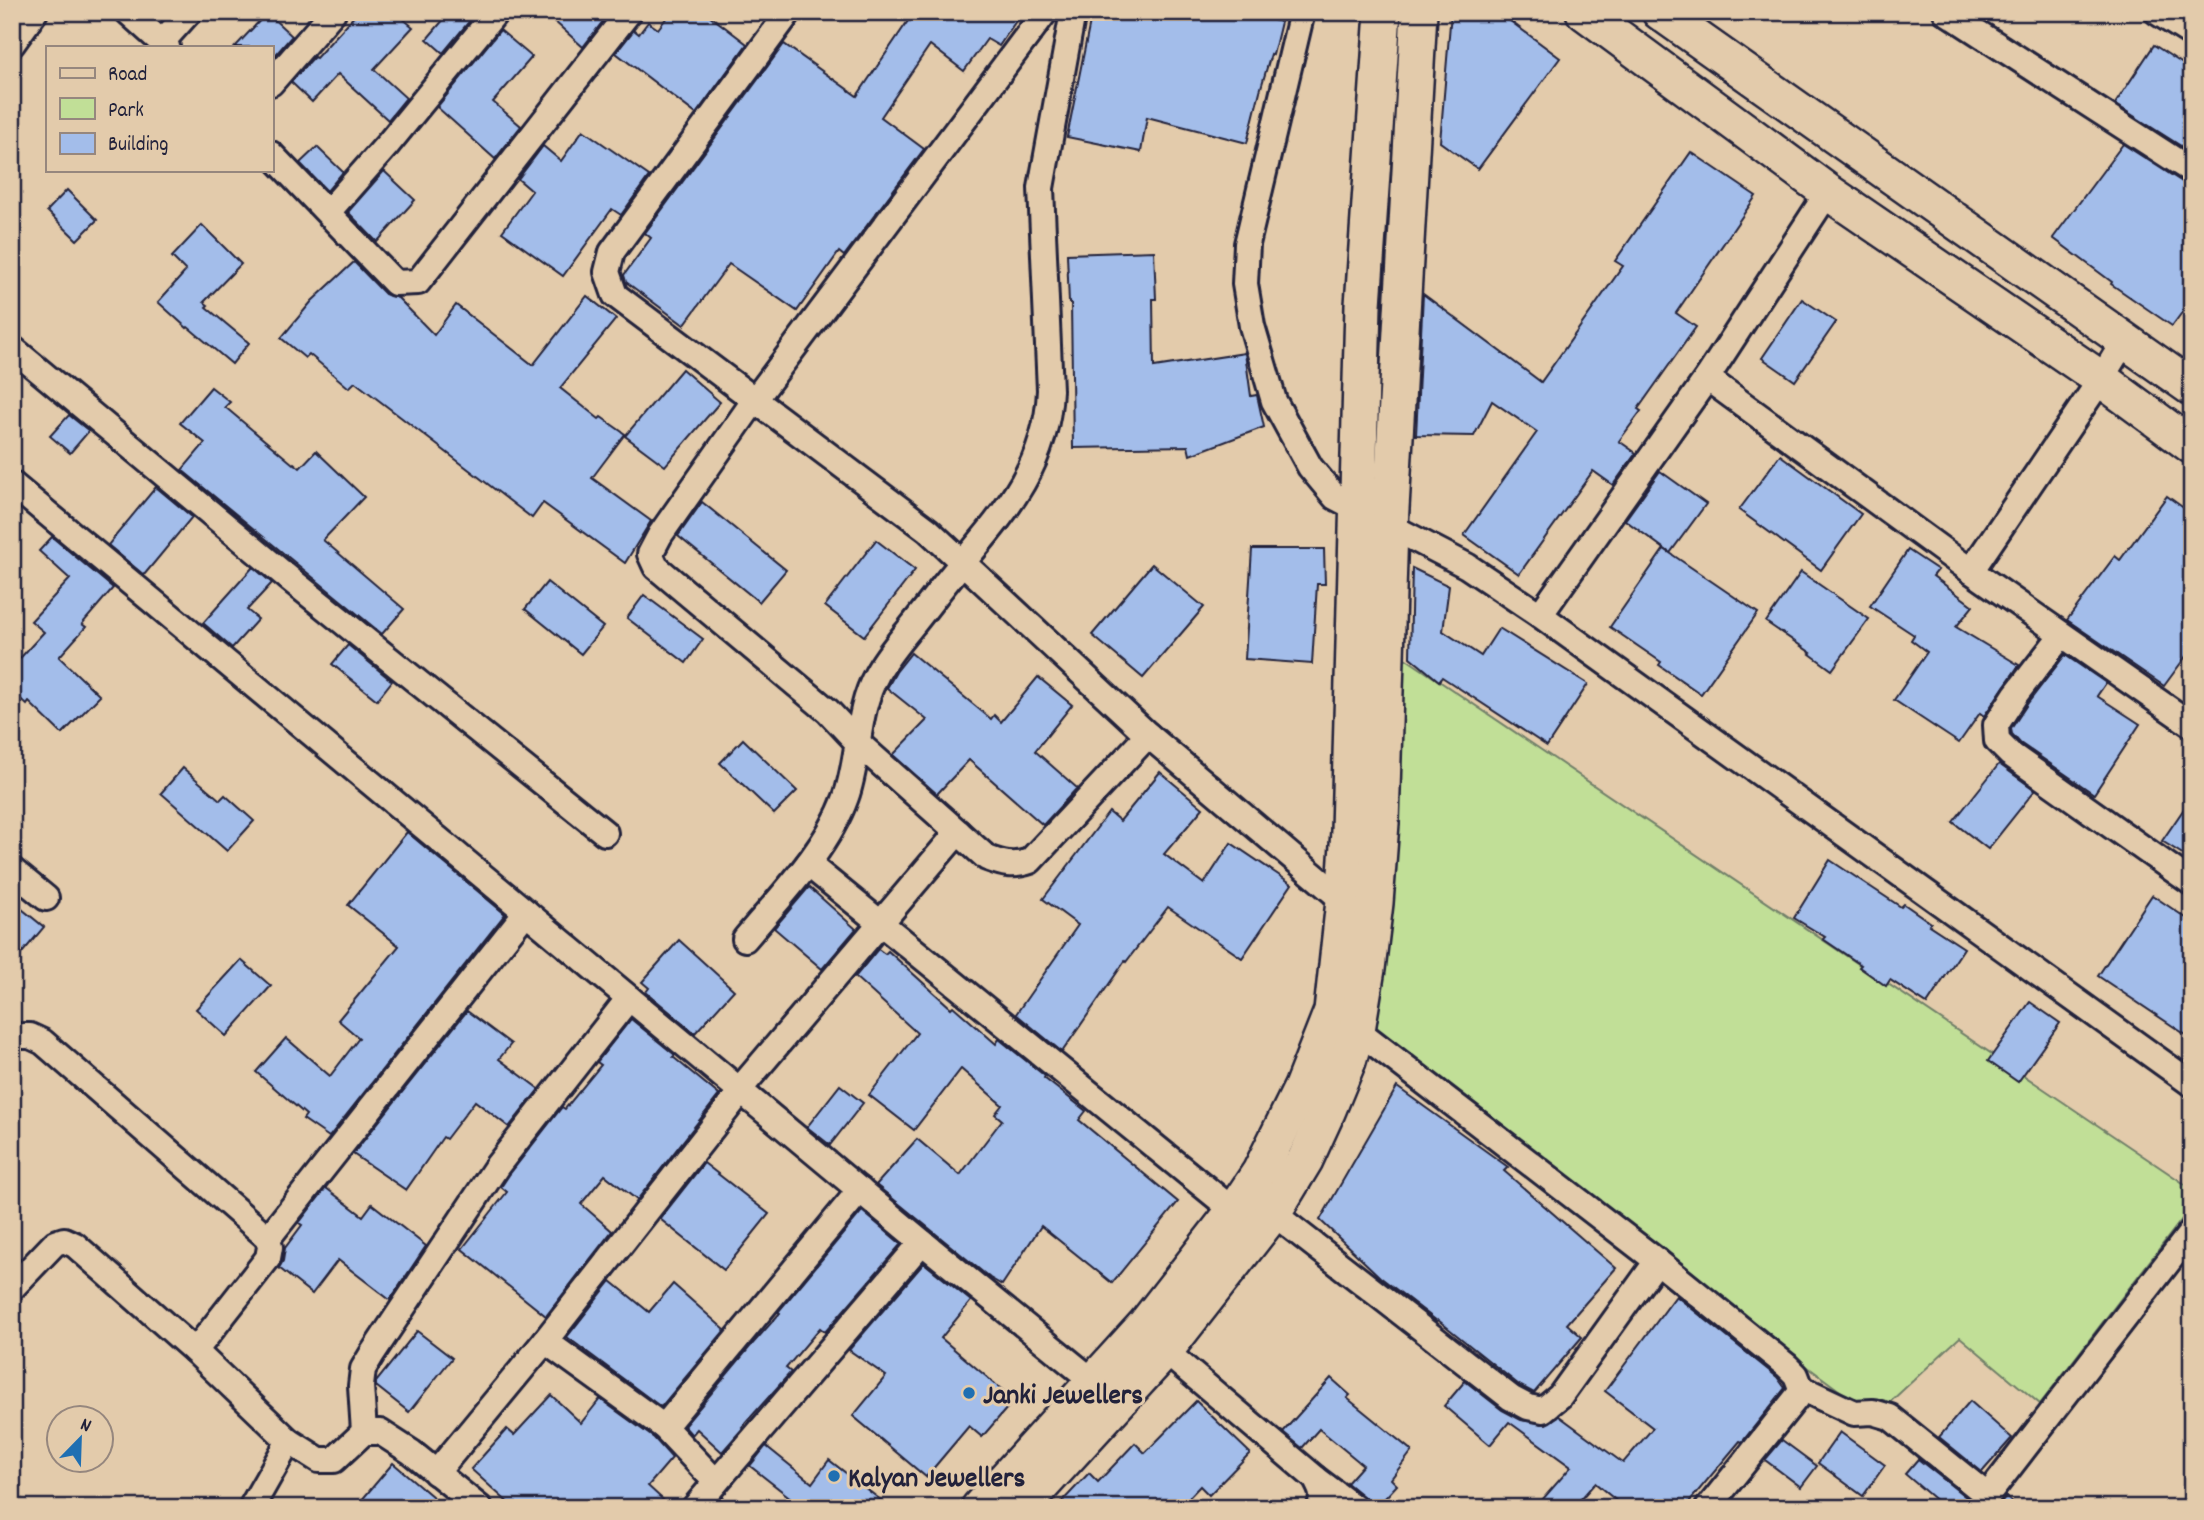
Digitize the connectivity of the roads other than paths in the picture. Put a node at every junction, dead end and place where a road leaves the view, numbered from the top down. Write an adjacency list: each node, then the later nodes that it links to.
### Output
1 (35, 12): 18 (street)
2 (128, 12): 19 (street)
3 (189, 12): 19 (street)
4 (333, 12): 20 (street)
5 (496, 12): 24 (street)
6 (629, 12): 24 (street)
7 (789, 12): 30 (street)
8 (1045, 12): 30 (street)
9 (1073, 12): 35 (street)
10 (1302, 12): 33 (street)
11 (1382, 12): 33 (street)
12 (1419, 12): 34 (street)
13 (1584, 12): 23 (street)
14 (1660, 12): 25 (street)
15 (1945, 12): 22 (street)
16 (2157, 12): 17 (street)
17 (2192, 34)
18 (12, 44)
19 (164, 45)
20 (273, 81)
21 (273, 156): 24 (street)
22 (2192, 171)
23 (1828, 191): 27 (street); 28 (street)
24 (328, 212)
25 (2124, 341): 28 (street); 29 (street)
26 (15, 357): 43 (street)
27 (1707, 378): 36 (street); 37 (street)
28 (2101, 379): 31 (street); 36 (street)
29 (2192, 388)
30 (754, 401): 35 (street); 41 (street)
31 (2192, 446)
32 (12, 484): 49 (street)
33 (1359, 509): 48 (street)
34 (1390, 526): 37 (street); 48 (street)
35 (962, 562): 40 (street); 41 (street)
36 (1971, 571): 38 (street)
37 (1540, 615): 55 (street)
38 (2061, 636): 39 (street); 46 (street)
39 (2192, 725)
40 (1148, 735): 42 (street); 48 (street)
41 (859, 744): 42 (street); 44 (street)
42 (958, 832): 50 (street)
43 (605, 833)
44 (808, 864): 50 (street); 51 (street)
45 (12, 870): 47 (street)
46 (2192, 883)
47 (46, 898)
48 (1360, 902): 53 (street); 58 (street)
49 (526, 912): 52 (street); 61 (street)
50 (881, 924): 56 (street); 58 (street)
51 (745, 939)
52 (629, 998): 56 (street); 71 (street)
53 (1356, 1030): 59 (street); 63 (street)
54 (12, 1035): 61 (street)
55 (2192, 1084)
56 (739, 1090): 57 (street); 65 (street)
57 (860, 1190): 62 (street); 70 (street)
58 (1234, 1211): 68 (street)
59 (1273, 1213): 63 (street); 67 (street)
60 (2192, 1231): 76 (street)
61 (268, 1238): 66 (street)
62 (922, 1242): 68 (street); 75 (street)
63 (1657, 1261): 69 (street)
64 (12, 1288): 66 (street)
65 (545, 1341): 70 (street); 73 (street)
66 (195, 1351): 72 (street)
67 (1165, 1351): 74 (street); 81 (street)
68 (1094, 1382): 80 (street)
69 (1801, 1388): 76 (street); 84 (street)
70 (664, 1427): 75 (street)
71 (364, 1432): 72 (street); 73 (street)
72 (289, 1441): 77 (street)
73 (436, 1473): 78 (street)
74 (1315, 1478): 82 (street); 83 (street)
75 (716, 1482): 79 (street)
76 (1983, 1502)
77 (251, 1508)
78 (480, 1508)
79 (694, 1508)
80 (979, 1508)
81 (1021, 1508)
82 (1319, 1508)
83 (1355, 1508)
84 (1708, 1508)

